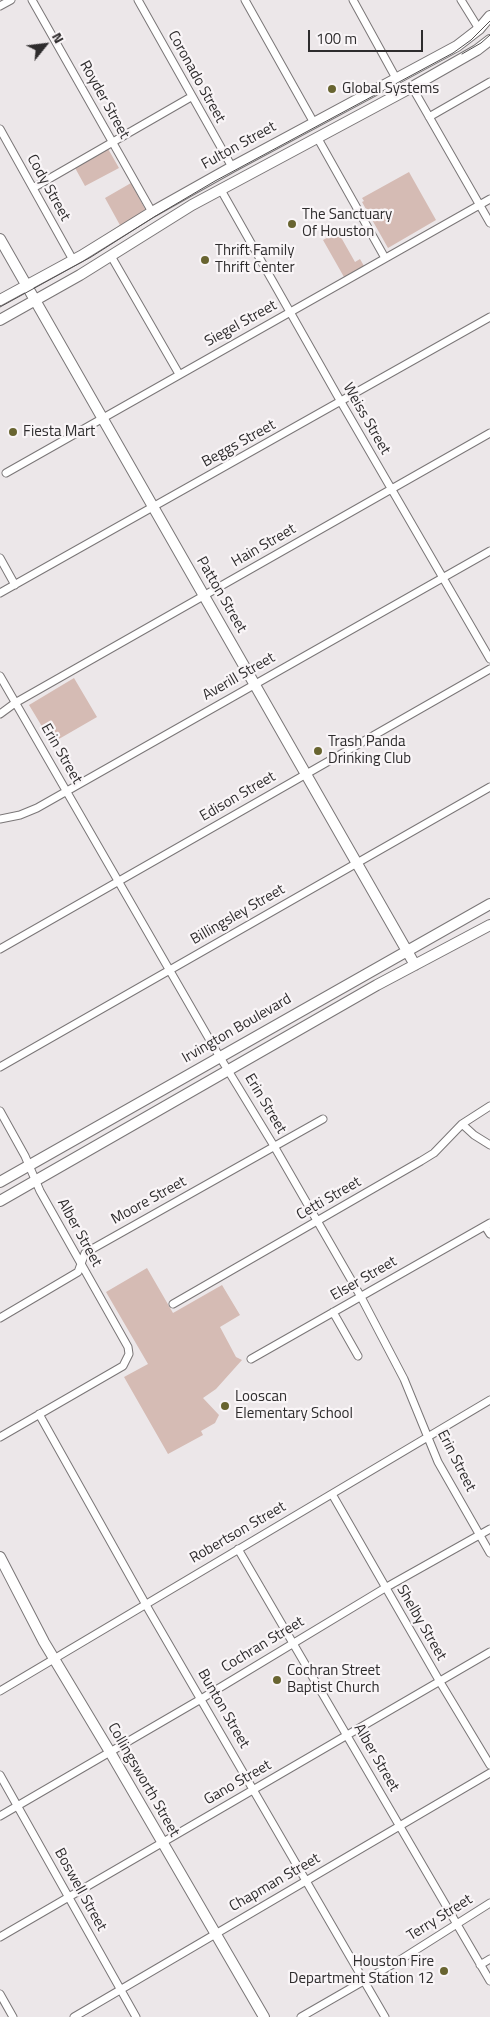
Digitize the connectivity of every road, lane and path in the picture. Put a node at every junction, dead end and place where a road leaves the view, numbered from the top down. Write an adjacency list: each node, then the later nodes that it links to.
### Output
1 (11, 0): 7 (street)
2 (32, 0): 19 (street, Royder Street)
3 (245, 0): 16 (street)
4 (353, 0): 11 (street)
5 (461, 0): 9 (street)
6 (140, 1): 14 (street, Coronado Street)
7 (0, 6)
8 (490, 16): 9 (main road, Fulton Street)
9 (479, 29): 11 (main road, Fulton Street)
10 (490, 40): 13 (main road, Fulton Street)
11 (397, 80): 16 (main road, Fulton Street)
12 (490, 82): 15 (street)
13 (412, 87): 15 (street); 18 (main road, Fulton Street)
14 (191, 96): 19 (street); 20 (street, Coronado Street)
15 (430, 116): 24 (street)
16 (314, 123): 20 (main road, Fulton Street)
17 (0, 129): 21 (street, Cody Street)
18 (317, 137): 22 (main road, Fulton Street); 29 (street)
19 (111, 141): 21 (street); 25 (street, Royder Street)
20 (232, 167): 25 (main road, Fulton Street)
21 (32, 188): 30 (street, Cody Street)
22 (221, 190): 28 (main road, Fulton Street); 34 (street, Weiss Street)
23 (490, 199): 24 (street, Siegel Street)
24 (480, 204): 26 (street); 29 (street, Siegel Street)
25 (152, 212): 30 (main road, Fulton Street)
26 (490, 223)
27 (0, 240): 31 (main road, Patton Street)
28 (112, 256): 33 (main road, Fulton Street); 37 (street)
29 (385, 258): 34 (street, Siegel Street)
30 (73, 260): 31 (main road, Fulton Street)
31 (26, 285): 32 (main road, Fulton Street); 33 (main road, Patton Street)
32 (0, 300)
33 (35, 300): 36 (main road, Fulton Street); 39 (main road, Patton Street)
34 (290, 312): 37 (street, Siegel Street); 38 (street, Weiss Street)
35 (490, 317): 38 (street, Beggs Street)
36 (0, 320)
37 (179, 374): 39 (street, Siegel Street)
38 (340, 402): 42 (street, Weiss Street); 43 (street, Beggs Street)
39 (102, 418): 41 (street, Siegel Street); 43 (main road, Patton Street)
40 (490, 433): 42 (street, Hain Street)
41 (6, 473)
42 (392, 489): 46 (street, Weiss Street); 49 (street, Hain Street)
43 (154, 507): 47 (street, Beggs Street); 49 (main road, Patton Street)
44 (490, 551): 46 (street, Averill Street)
45 (0, 558): 47 (street)
46 (442, 578): 50 (street, Weiss Street); 53 (street, Averill Street)
47 (15, 585): 48 (street, Beggs Street)
48 (0, 594)
49 (204, 596): 53 (main road, Patton Street); 54 (street, Hain Street)
50 (490, 659)
51 (490, 669): 56 (street, Edison Street)
52 (0, 676): 54 (street, Erin Street)
53 (254, 684): 56 (main road, Patton Street); 58 (street, Averill Street)
54 (15, 703): 55 (street, Hain Street); 58 (street, Erin Street)
55 (0, 714)
56 (307, 774): 60 (main road, Patton Street); 61 (street, Edison Street)
57 (490, 787): 60 (street, Billingsley Street)
58 (66, 792): 59 (street, Averill Street); 61 (street, Erin Street)
59 (0, 819)
60 (357, 862): 65 (main road, Patton Street); 67 (street, Billingsley Street)
61 (118, 881): 64 (street, Edison Street); 67 (street, Erin Street)
62 (490, 904): 65 (main road, Irvington Boulevard)
63 (490, 925): 66 (main road)
64 (0, 949)
65 (407, 949): 66 (main road, Patton Street); 68 (main road, Irvington Boulevard)
66 (416, 965): 69 (main road)
67 (170, 970): 70 (street, Erin Street); 71 (street, Billingsley Street)
68 (342, 986): 69 (main road); 70 (main road, Irvington Boulevard)
69 (351, 1001): 72 (main road)
70 (220, 1057): 72 (street, Erin Street); 74 (main road, Irvington Boulevard)
71 (0, 1067)
72 (229, 1071): 78 (main road); 80 (street, Erin Street)
73 (490, 1106): 77 (street, Cetti Street)
74 (124, 1111): 78 (main road); 81 (main road, Irvington Boulevard)
75 (0, 1112): 81 (street, Alber Street)
76 (323, 1119): 80 (street, Moore Street)
77 (462, 1124): 79 (street); 85 (street, Cetti Street)
78 (133, 1125): 82 (main road)
79 (490, 1145)
80 (274, 1146): 85 (street, Erin Street); 88 (street, Moore Street)
81 (29, 1165): 82 (street, Alber Street); 83 (main road, Irvington Boulevard)
82 (36, 1180): 84 (main road); 88 (street, Alber Street)
83 (0, 1182)
84 (0, 1201)
85 (318, 1222): 89 (street, Erin Street); 90 (street, Cetti Street)
86 (488, 1224): 87 (street); 89 (street, Elser Street)
87 (490, 1234)
88 (81, 1264): 92 (street, Moore Street); 96 (street, Alber Street)
89 (360, 1297): 91 (street, Elser Street); 98 (street, Erin Street)
90 (173, 1304)
91 (333, 1312): 93 (street); 94 (street, Elser Street)
92 (0, 1318)
93 (358, 1356)
94 (251, 1359)
95 (490, 1400): 98 (street, Robertson Street)
96 (39, 1414): 97 (street); 106 (street, Bunton Street)
97 (0, 1437)
98 (427, 1437): 99 (street, Robertson Street); 101 (street, Erin Street)
99 (332, 1494): 102 (street, Robertson Street); 105 (street, Shelby Street)
100 (490, 1529): 101 (street, Cochran Street)
101 (479, 1534): 103 (street, Erin Street); 105 (street, Cochran Street)
102 (238, 1549): 106 (street, Robertson Street); 107 (street, Alber Street)
103 (490, 1553)
104 (0, 1557): 109 (main road, Collingsworth Street)
105 (385, 1588): 107 (street, Cochran Street); 110 (street, Shelby Street)
106 (145, 1604): 109 (street, Robertson Street); 112 (street, Bunton Street)
107 (292, 1643): 112 (street, Cochran Street); 113 (street, Alber Street)
108 (490, 1652): 110 (street, Gano Street)
109 (53, 1658): 111 (street, Robertson Street); 114 (main road, Collingsworth Street)
110 (440, 1682): 113 (street, Gano Street); 115 (street, Shelby Street)
111 (0, 1692)
112 (201, 1699): 114 (street, Cochran Street); 118 (street, Bunton Street)
113 (347, 1736): 118 (street, Gano Street); 121 (street, Alber Street)
114 (110, 1752): 119 (street, Cochran Street); 122 (main road, Collingsworth Street)
115 (490, 1765)
116 (490, 1773): 121 (street, Chapman Street)
117 (0, 1775): 119 (street, Boswell Street)
118 (254, 1790): 122 (street, Gano Street); 123 (street, Bunton Street)
119 (17, 1806): 120 (street, Cochran Street); 124 (street, Boswell Street)
120 (0, 1816)
121 (400, 1827): 123 (street, Chapman Street); 126 (street, Alber Street)
122 (163, 1843): 124 (street, Gano Street); 127 (main road, Collingsworth Street)
123 (305, 1881): 127 (street, Chapman Street); 131 (street, Bunton Street)
124 (67, 1897): 128 (street, Gano Street); 133 (street, Boswell Street)
125 (490, 1903): 126 (street, Terry Street)
126 (456, 1923): 130 (street, Alber Street); 131 (street, Terry Street)
127 (215, 1934): 133 (street, Chapman Street); 138 (main road, Collingsworth Street)
128 (0, 1937)
129 (490, 1959): 130 (street)
130 (480, 1965): 132 (street, Alber Street)
131 (362, 1980): 139 (street, Terry Street); 140 (street, Bunton Street)
132 (490, 1981)
133 (121, 1990): 136 (street, Chapman Street); 137 (street, Boswell Street)
134 (0, 1994): 135 (street)
135 (13, 2017)
136 (74, 2017)
137 (136, 2017)
138 (264, 2017)
139 (301, 2017)
140 (384, 2017)

